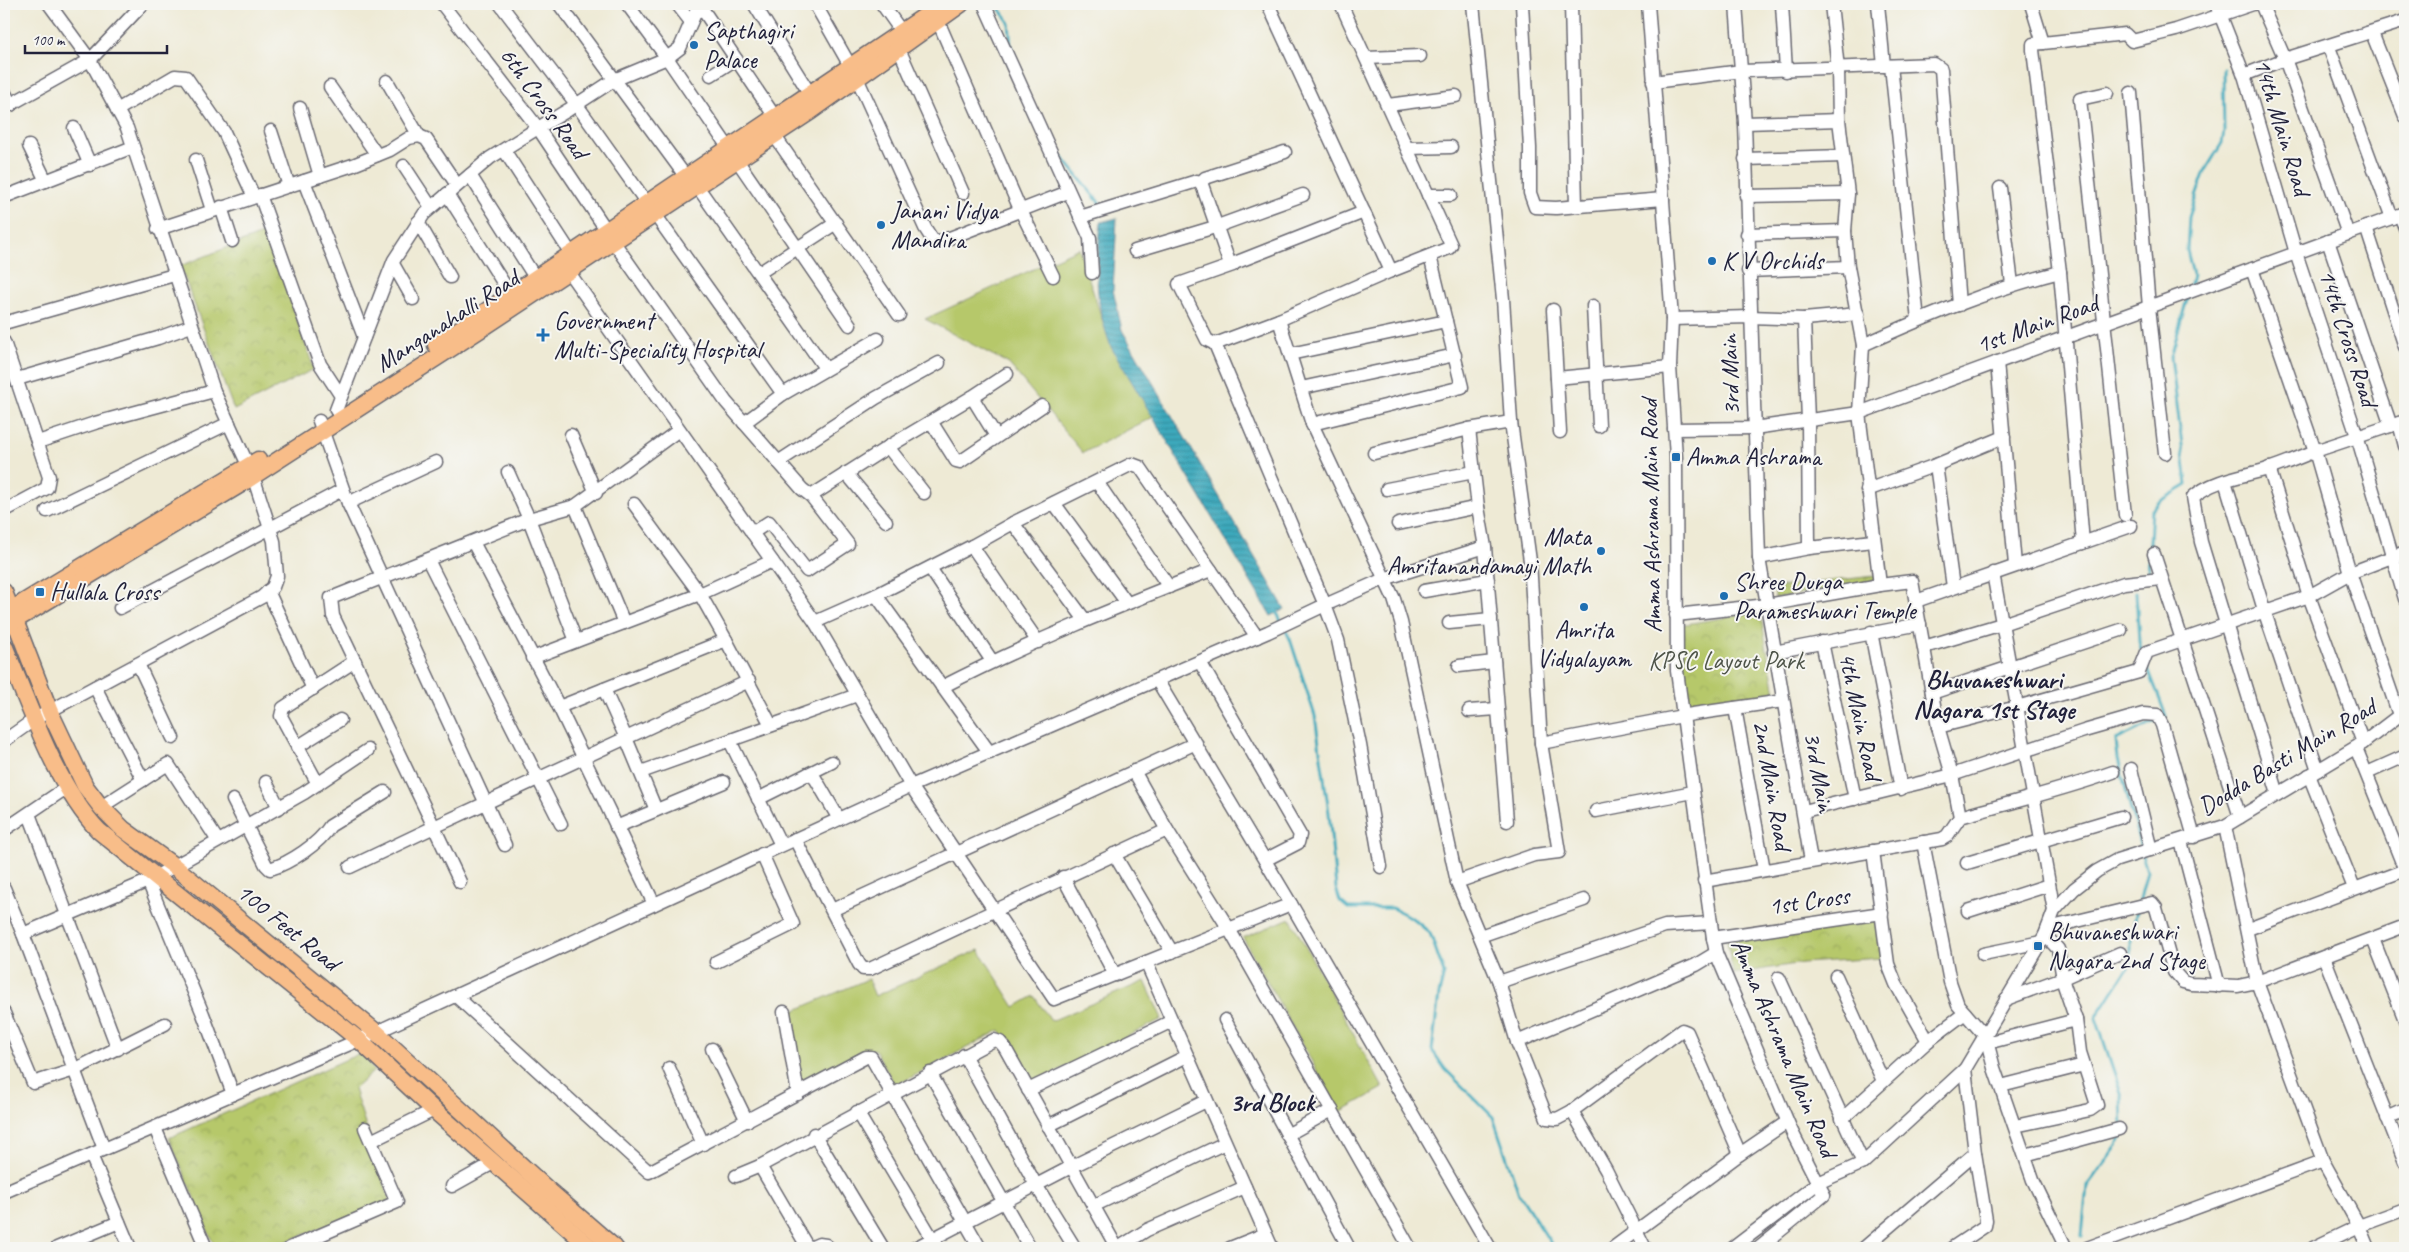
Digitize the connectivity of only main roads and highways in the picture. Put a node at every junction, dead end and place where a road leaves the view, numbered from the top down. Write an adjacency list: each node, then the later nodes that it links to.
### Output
1 (943, 4): 3 (main road)
2 (962, 4): 3 (main road)
3 (903, 41): 4 (main road, Manganahalli Road)
4 (854, 72): 5 (main road, Manganahalli Road); 5 (main road, Manganahalli Road)
5 (733, 153): 6 (main road, Manganahalli Road)
6 (567, 263): 7 (main road, Manganahalli Road); 7 (main road, Manganahalli Road)
7 (339, 408): 9 (main road, Manganahalli Road)
8 (4, 592): 9 (main road, 100 Feet Road)
9 (8, 619): 12 (main road, 100 Feet Road)
10 (4, 645): 11 (main road, 100 Feet Road)
11 (591, 1248)
12 (616, 1248)

